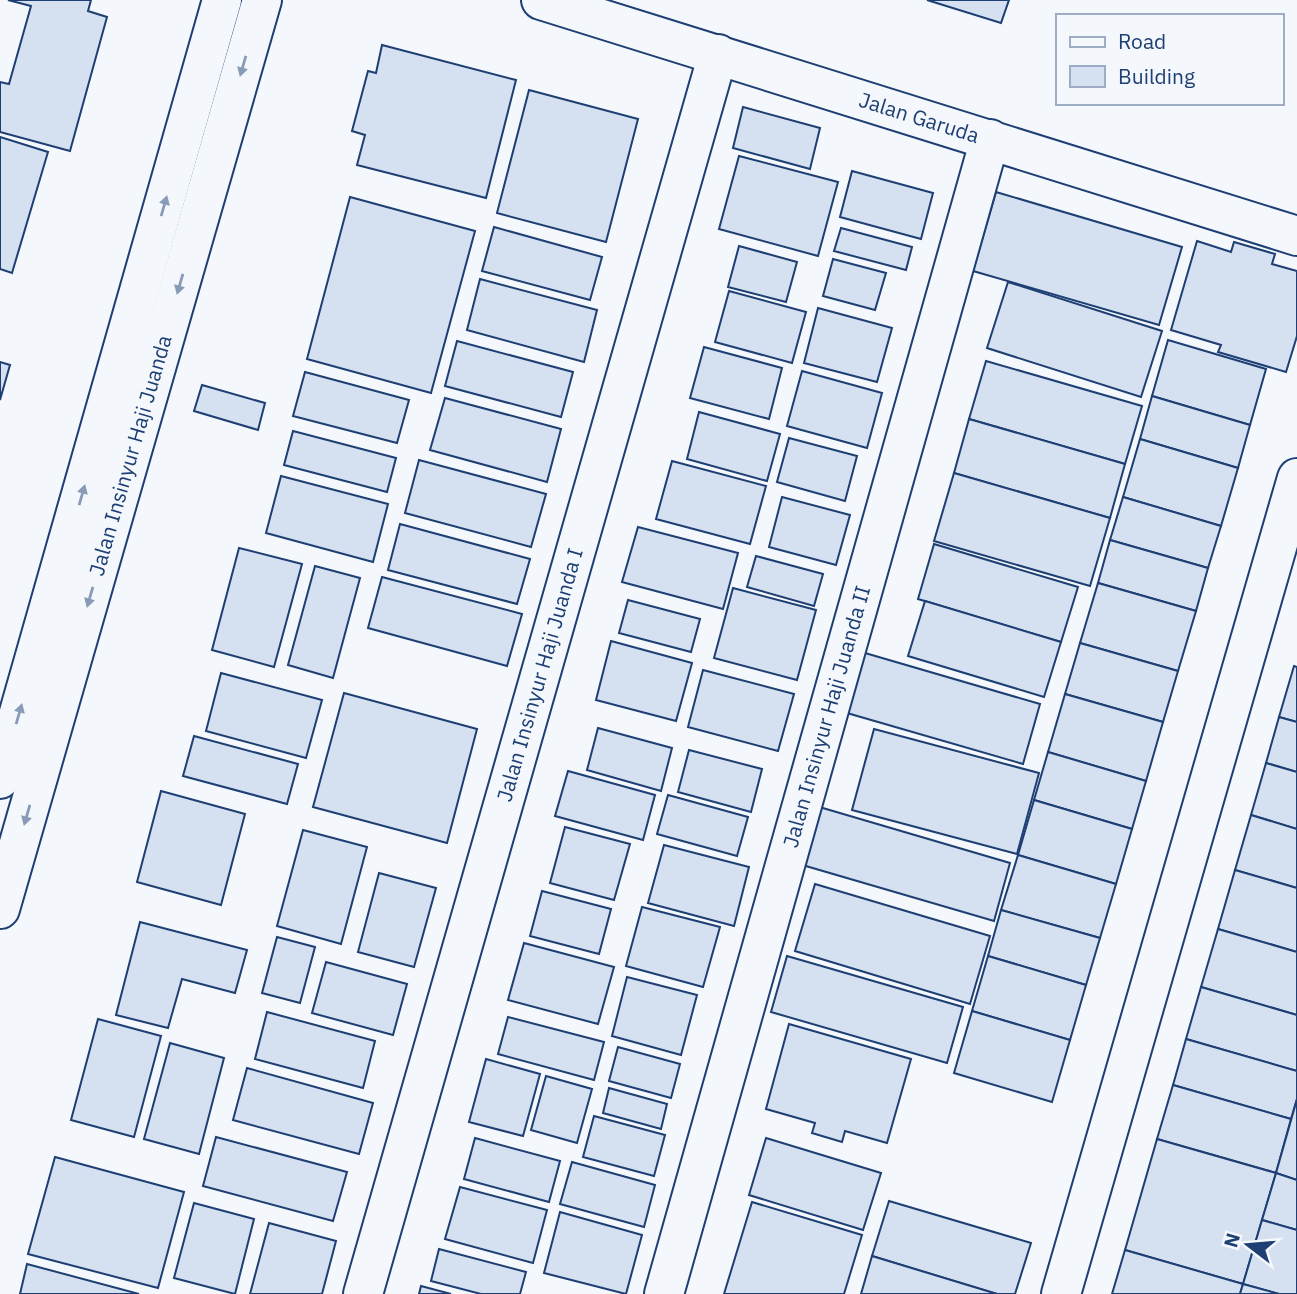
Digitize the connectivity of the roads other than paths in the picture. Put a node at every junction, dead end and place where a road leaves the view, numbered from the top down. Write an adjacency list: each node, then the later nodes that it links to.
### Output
1 (222, 0): 8 (street, Jalan Insinyur Haji Juanda, one-way to 1)
2 (262, 0): 9 (street, Jalan Insinyur Haji Juanda, one-way to 9)
3 (541, 0): 4 (street, Jalan Garuda)
4 (718, 54): 5 (street, Jalan Garuda); 10 (street, Jalan Insinyur Haji Juanda I)
5 (990, 139): 6 (street, Jalan Garuda); 11 (street, Jalan Insinyur Haji Juanda II)
6 (1297, 236)
7 (1297, 478): 12 (street)
8 (0, 779)
9 (0, 909)
10 (363, 1294)
11 (664, 1294)
12 (1060, 1294)

